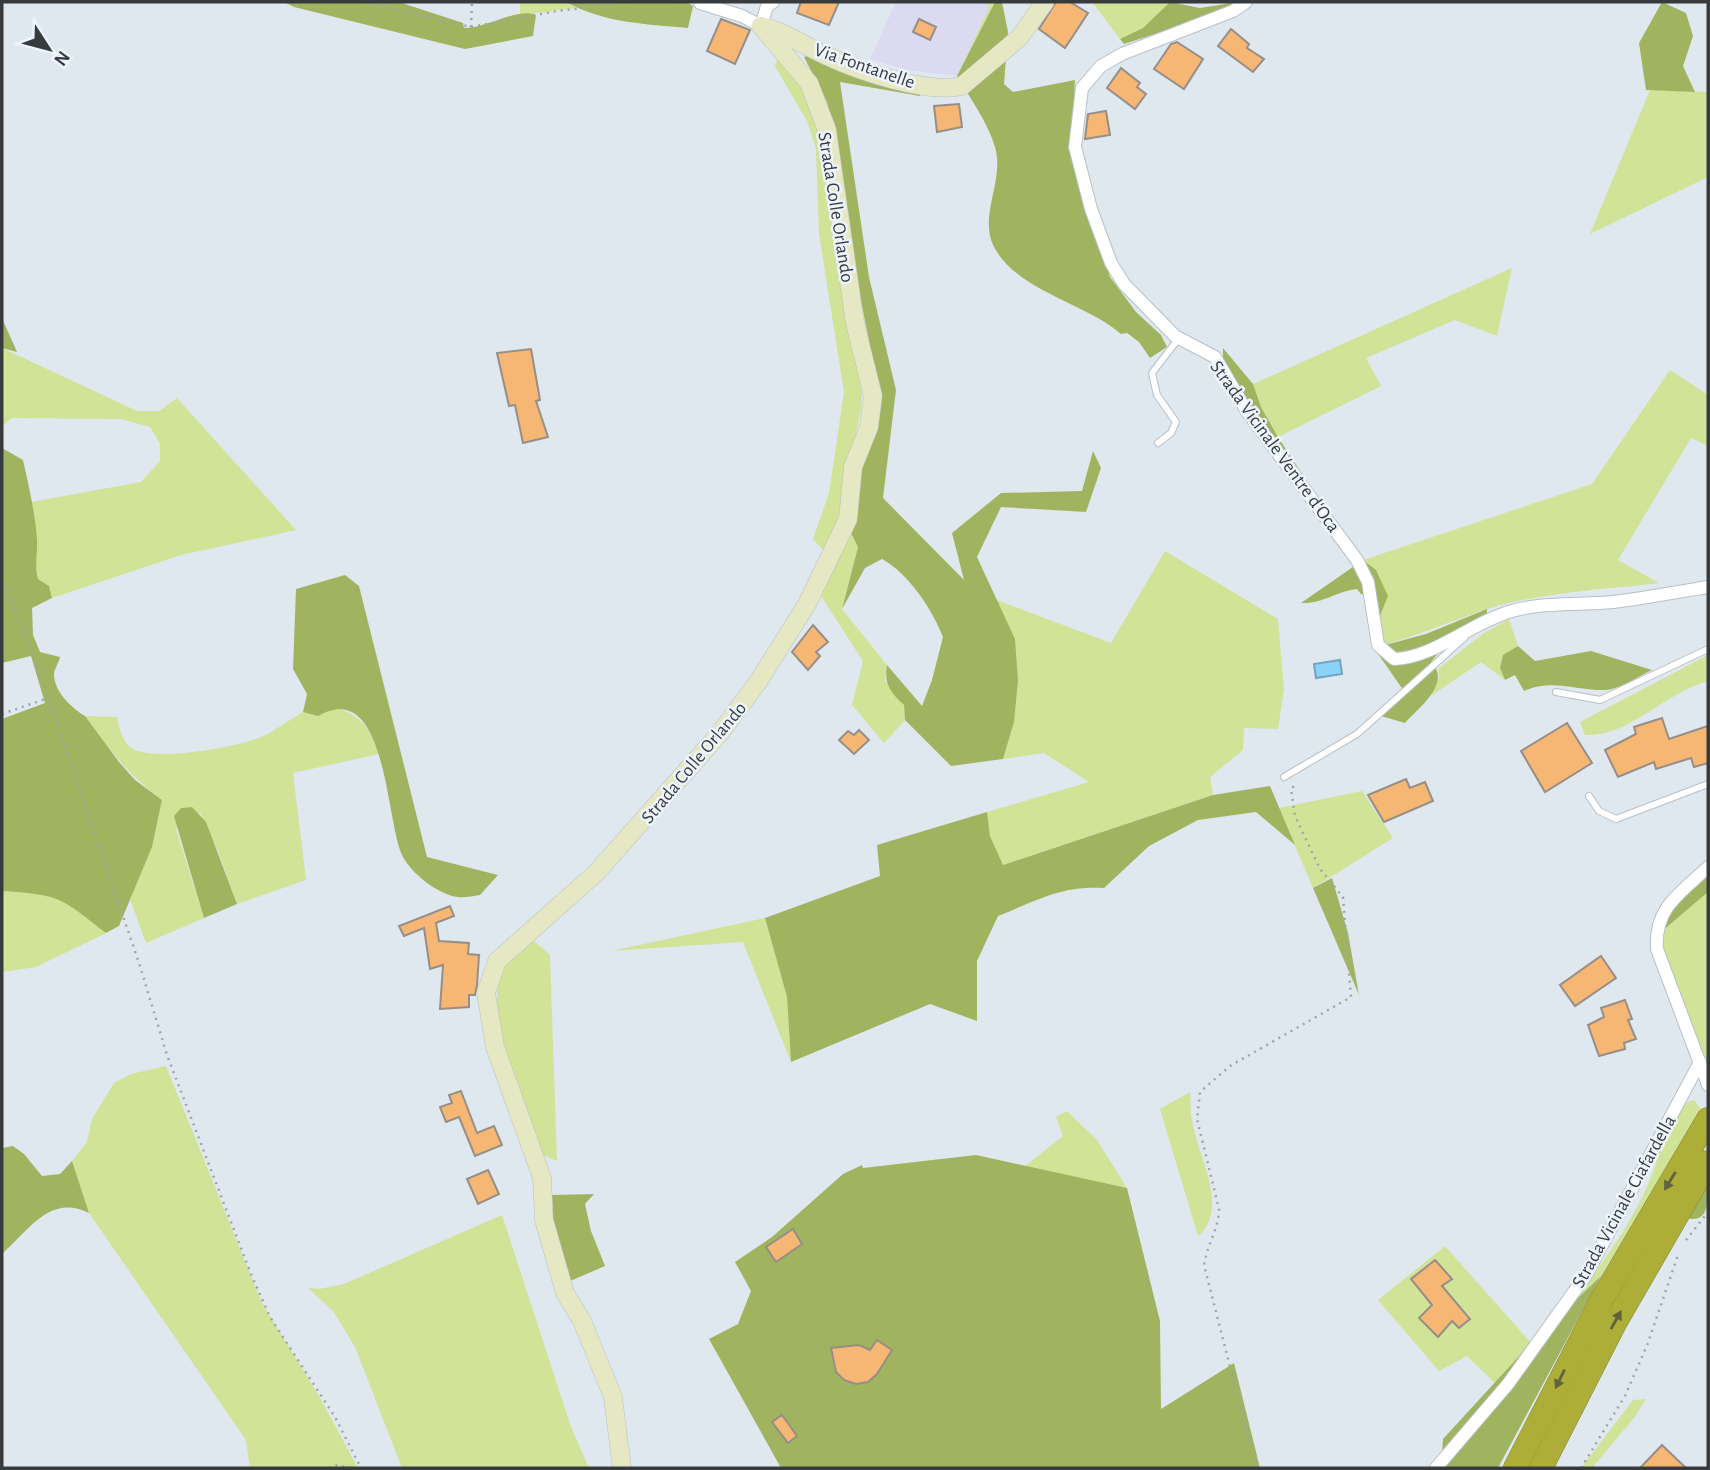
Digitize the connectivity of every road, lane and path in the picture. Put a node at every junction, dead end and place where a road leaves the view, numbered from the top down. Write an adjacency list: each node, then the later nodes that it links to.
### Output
1 (362, 2): 9 (path)
2 (472, 2): 9 (path)
3 (632, 2): 9 (path)
4 (773, 2): 8 (street)
5 (1045, 2): 8 (street, Via Fontanelle)
6 (1245, 2): 10 (street, Strada Vicinale Ventre d'Oca)
7 (700, 3): 8 (street, Via Fontanelle)
8 (761, 26): 32 (street, Strada Colle Orlando)
9 (471, 27)
10 (1179, 338): 11 (lane); 14 (street, Strada Vicinale Ventre d'Oca)
11 (1158, 443)
12 (2, 575): 17 (path)
13 (1708, 587): 14 (street, Strada Vicinale Ventre d'Oca)
14 (1478, 626): 19 (lane)
15 (1708, 649): 16 (lane)
16 (1556, 692)
17 (48, 698): 18 (path); 31 (path)
18 (2, 714)
19 (1284, 777)
20 (1299, 781): 33 (path)
21 (1708, 784): 22 (lane)
22 (1589, 796)
23 (1708, 867): 24 (street)
24 (1700, 1062): 25 (street); 34 (street, Strada Vicinale Ciafardella)
25 (1708, 1085)
26 (1707, 1121): 35 (highway, one-way to 35)
27 (1708, 1162): 36 (highway, one-way to 27)
28 (1708, 1212): 37 (path)
29 (329, 1468): 30 (path)
30 (353, 1468)
31 (361, 1468)
32 (622, 1468)
33 (1256, 1468)
34 (1436, 1468)
35 (1515, 1468)
36 (1541, 1468)
37 (1581, 1468)

